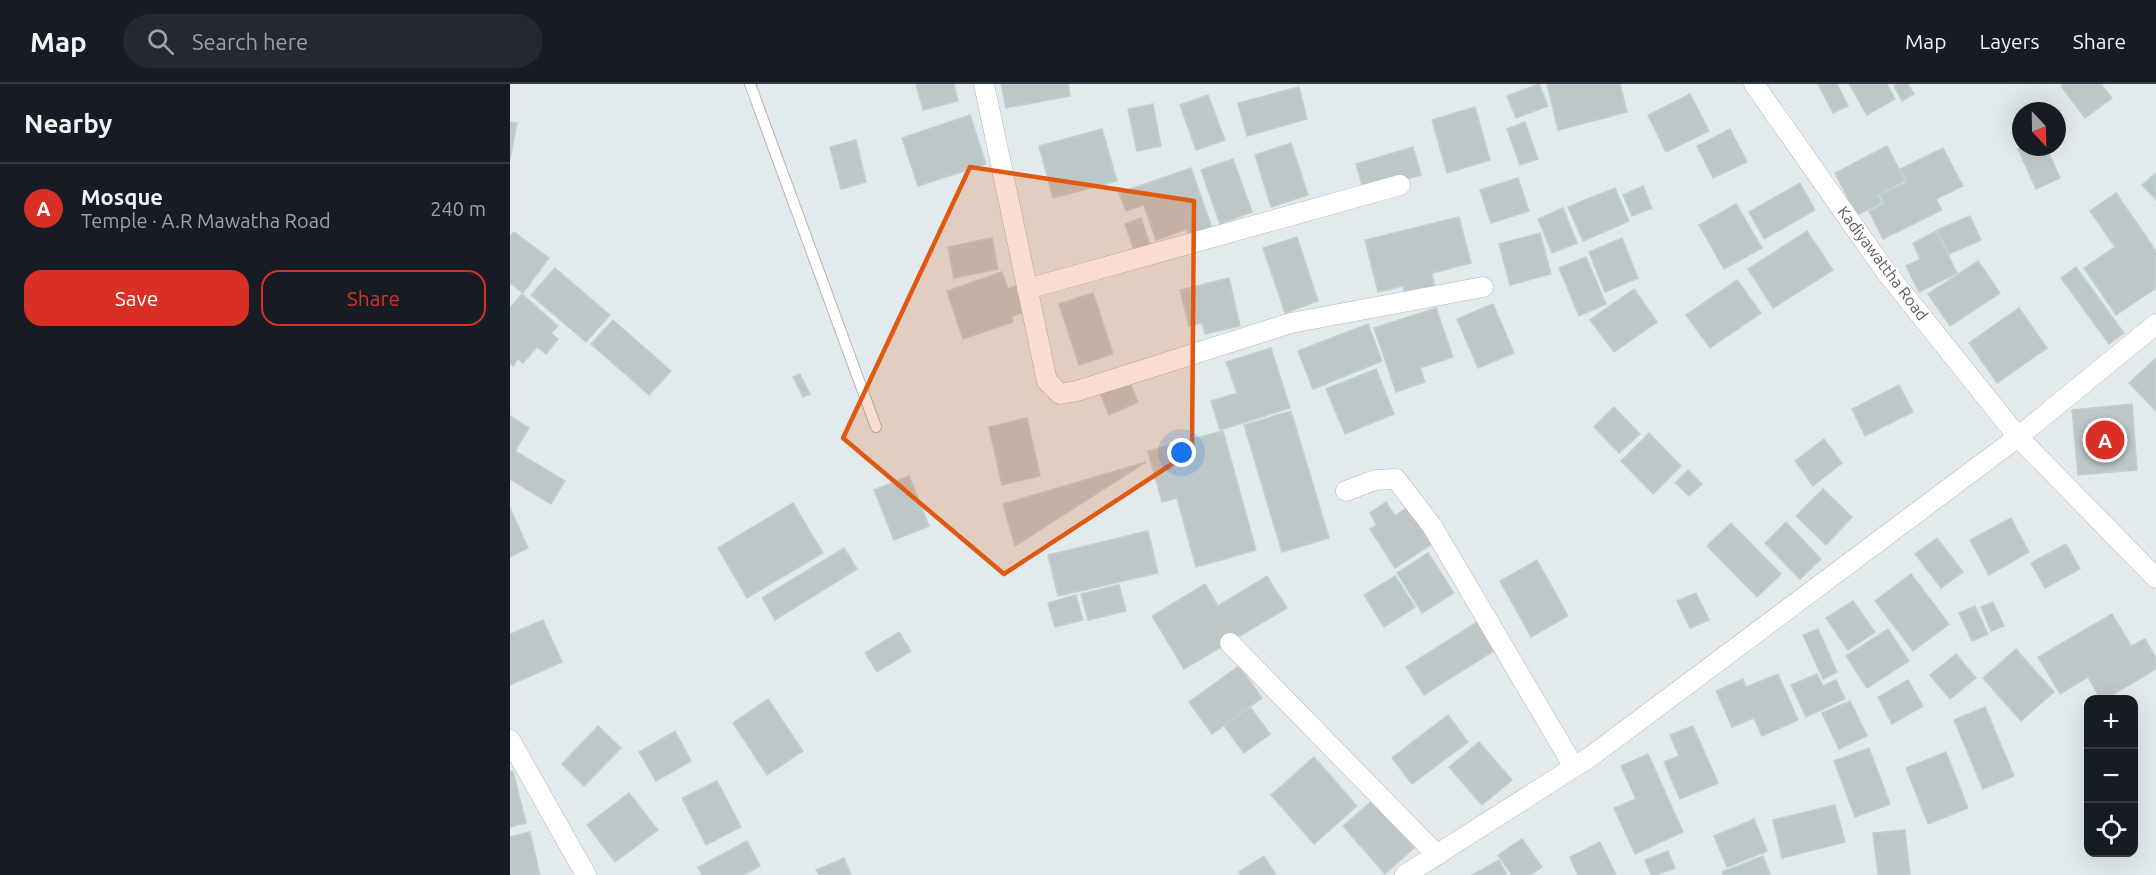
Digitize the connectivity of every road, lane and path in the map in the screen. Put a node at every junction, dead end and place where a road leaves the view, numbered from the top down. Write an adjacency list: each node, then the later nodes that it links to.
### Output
1 (750, 84): 8 (lane)
2 (984, 84): 6 (street)
3 (1754, 84): 9 (street, Kadiyawattha Road)
4 (1400, 185): 6 (street)
5 (1483, 287): 6 (street)
6 (1027, 289)
7 (2156, 324): 9 (street)
8 (876, 427)
9 (2018, 437): 11 (street, Kadiyawattha Road); 14 (street)
10 (1346, 491): 14 (street)
11 (2156, 578)
12 (1230, 643): 15 (street)
13 (510, 740): 16 (street)
14 (1575, 767): 15 (street)
15 (1437, 855): 17 (street)
16 (586, 875)
17 (1405, 875)

